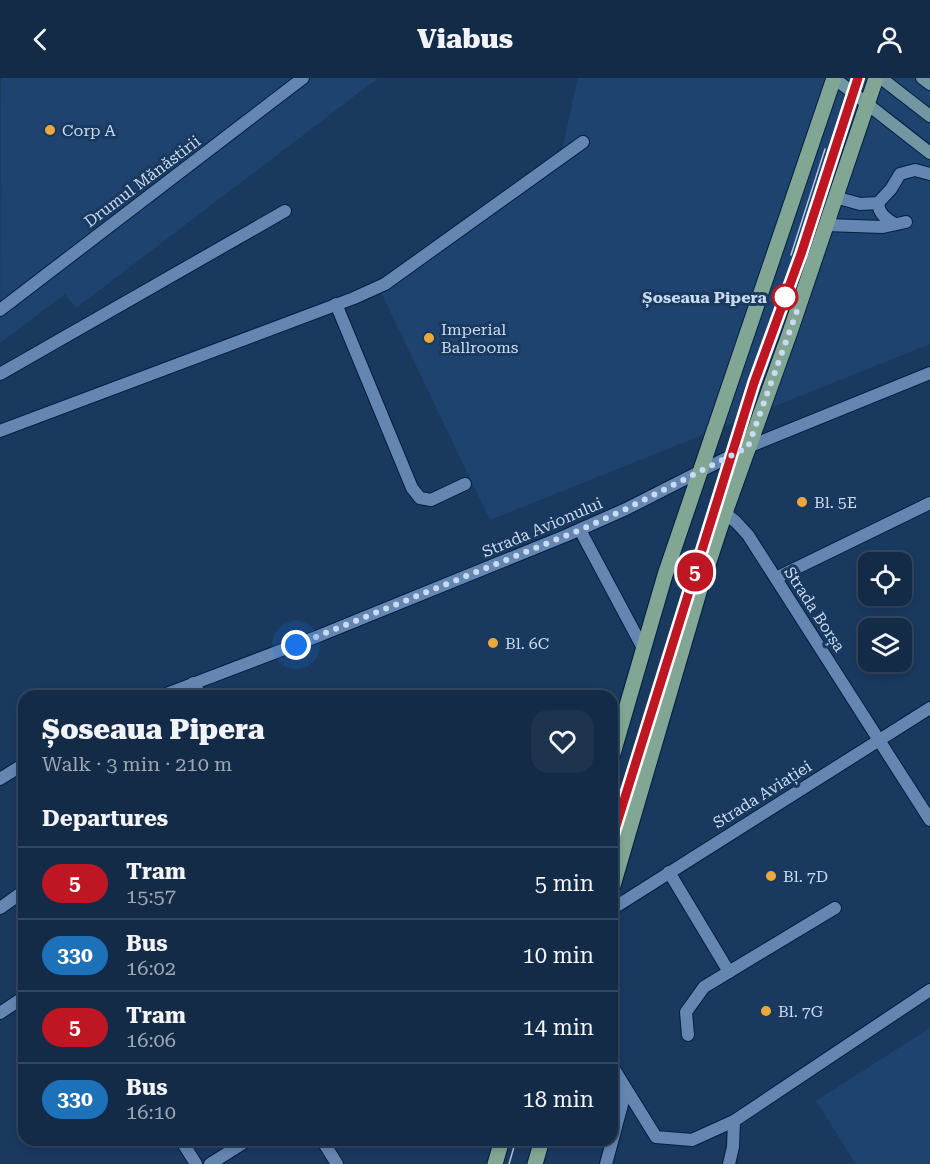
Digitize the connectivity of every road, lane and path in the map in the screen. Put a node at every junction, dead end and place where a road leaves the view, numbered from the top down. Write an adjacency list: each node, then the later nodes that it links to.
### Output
1 (303, 78): 17 (street, Drumul Mănăstirii)
2 (834, 78): 7 (main road); 22 (main road)
3 (876, 78): 7 (main road)
4 (881, 78): 8 (main road)
5 (922, 78): 6 (main road)
6 (930, 84)
7 (867, 103): 10 (main road); 12 (main road)
8 (930, 116)
9 (583, 142): 16 (street)
10 (930, 153)
11 (930, 174): 13 (street)
12 (835, 197): 13 (street); 15 (main road)
13 (878, 203): 15 (street)
14 (285, 211): 19 (street)
15 (826, 225): 21 (main road)
16 (336, 304): 20 (street); 23 (street)
17 (0, 310)
18 (930, 373): 21 (street, Strada Avionului)
19 (0, 374)
20 (0, 431)
21 (748, 447): 22 (street, Strada Avionului); 25 (main road)
22 (701, 471): 26 (street, Strada Avionului); 28 (main road)
23 (465, 484)
24 (930, 503): 27 (street)
25 (725, 513): 27 (street, Strada Borșa); 38 (main road)
26 (580, 530): 28 (street); 29 (street, Strada Avionului)
27 (776, 578): 34 (street, Strada Borșa)
28 (644, 650): 33 (main road)
29 (193, 683): 30 (street, Strada Avionului); 31 (street)
30 (176, 690)
31 (197, 690)
32 (930, 708): 34 (street, Strada Aviației)
33 (618, 737)
34 (879, 740): 37 (street, Strada Borșa); 39 (street, Strada Aviației)
35 (18, 768): 36 (street)
36 (0, 779)
37 (930, 820)
38 (618, 869)
39 (669, 872): 41 (street, Strada Aviației); 44 (street)
40 (18, 895): 42 (street)
41 (618, 905)
42 (0, 908)
43 (835, 909): 44 (street)
44 (729, 972): 48 (street)
45 (930, 990): 51 (street)
46 (18, 1001): 47 (street)
47 (0, 1012)
48 (688, 1035)
49 (618, 1076): 50 (street)
50 (627, 1090): 51 (street); 52 (street)
51 (734, 1121): 65 (street)
52 (618, 1122)
53 (185, 1146): 59 (street)
54 (238, 1146): 60 (street)
55 (325, 1146): 61 (street)
56 (500, 1146): 62 (main road)
57 (540, 1146): 63 (main road)
58 (611, 1146): 64 (street)
59 (196, 1164)
60 (210, 1164)
61 (337, 1164)
62 (495, 1164)
63 (535, 1164)
64 (606, 1164)
65 (729, 1164)

